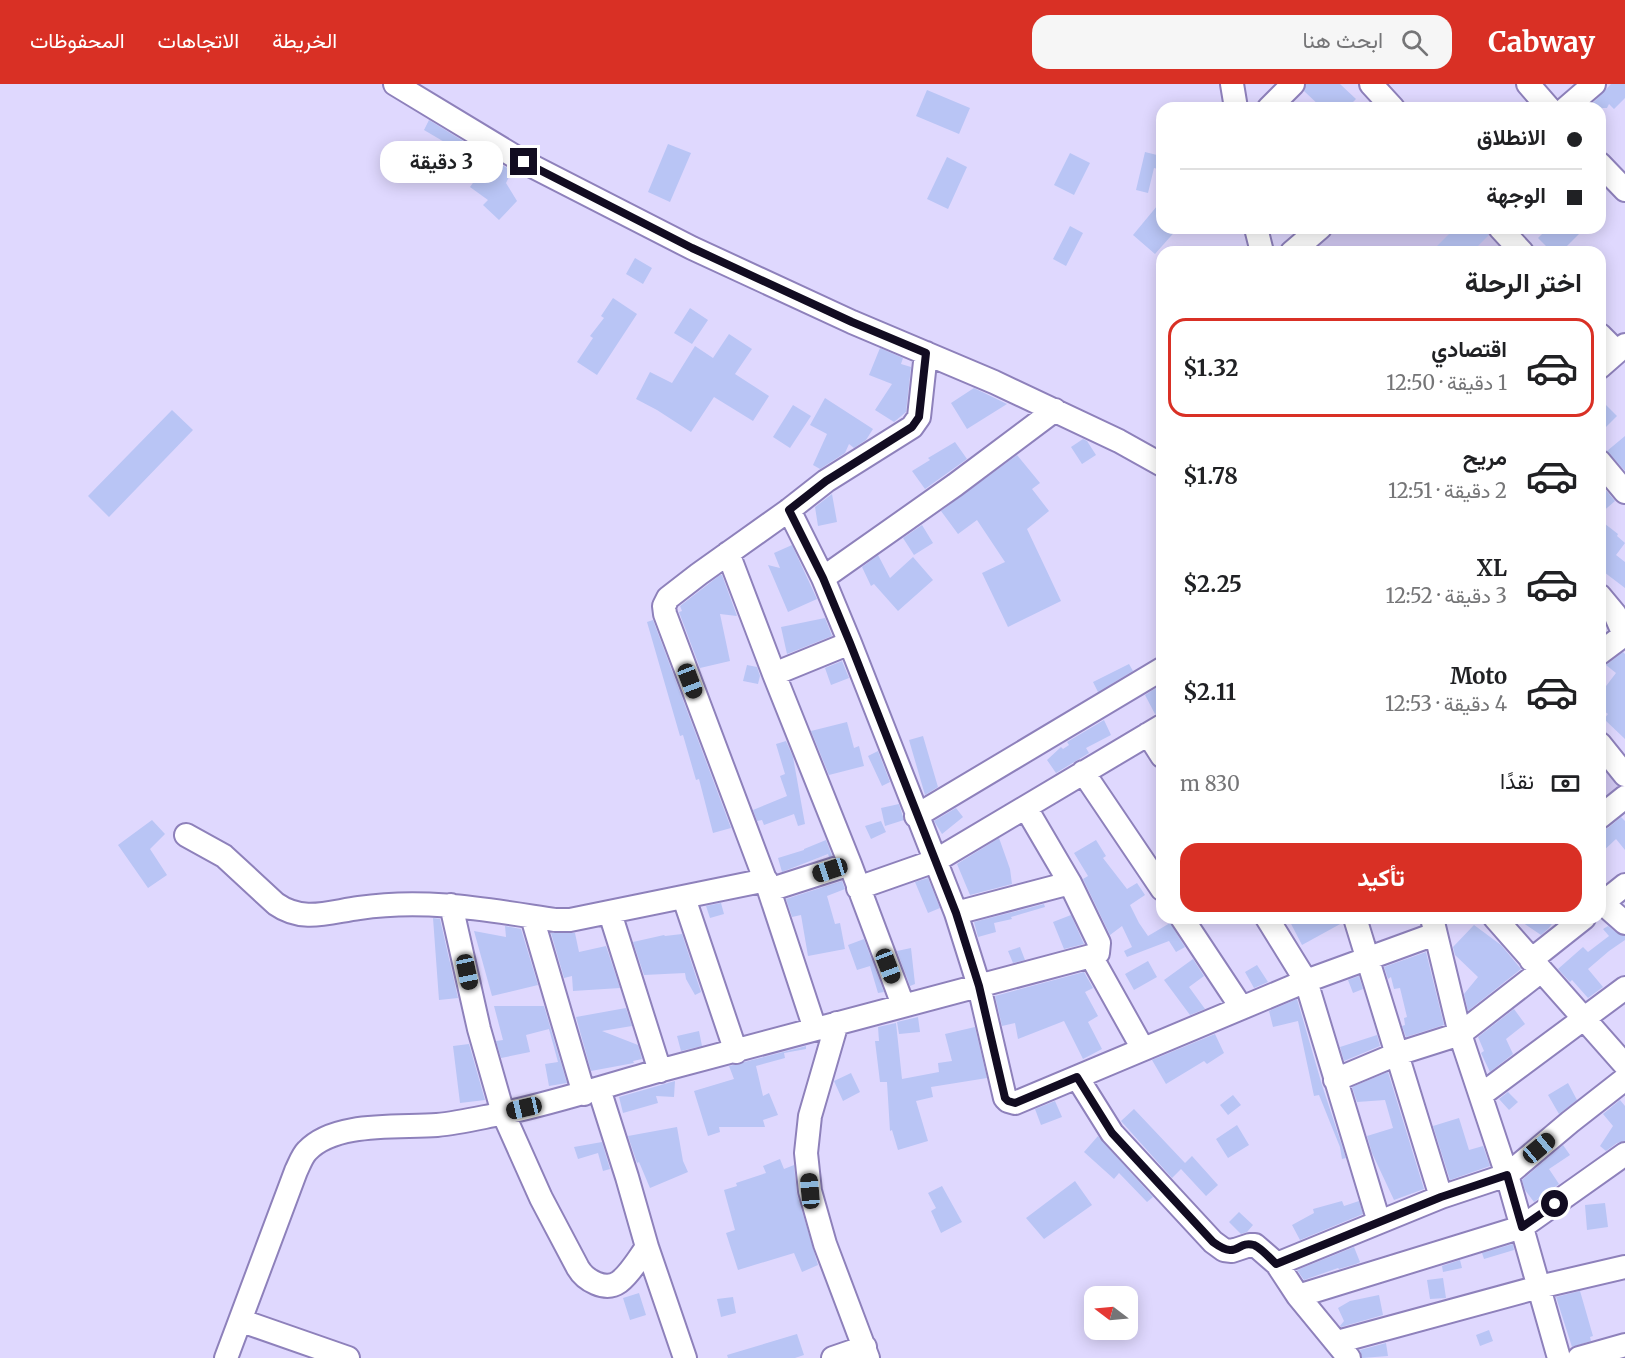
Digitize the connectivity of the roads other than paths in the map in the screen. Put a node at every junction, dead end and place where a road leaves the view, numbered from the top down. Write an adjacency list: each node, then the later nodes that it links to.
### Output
1 (395, 84): 18 (street)
2 (1232, 84): 7 (street)
3 (1293, 84): 8 (street)
4 (1371, 84): 9 (street)
5 (1528, 84): 10 (street)
6 (1594, 84): 11 (street)
7 (1235, 102)
8 (1275, 102)
9 (1388, 102)
10 (1544, 102)
11 (1573, 102)
12 (1606, 170): 13 (street)
13 (1625, 190)
14 (1313, 234): 16 (street)
15 (1506, 234): 17 (street)
16 (1299, 246)
17 (1516, 246)
18 (926, 353): 19 (street); 23 (street)
19 (1054, 410): 20 (street); 25 (street)
20 (1156, 462)
21 (1606, 469): 22 (street)
22 (1625, 492)
23 (789, 510): 24 (street); 25 (street)
24 (728, 553): 32 (street); 46 (street)
25 (823, 578): 29 (street)
26 (1606, 603): 28 (street)
27 (1606, 630): 28 (street)
28 (1624, 636): 30 (street)
29 (850, 643): 32 (street); 40 (street)
30 (1606, 649)
31 (1156, 673): 40 (street)
32 (774, 674): 43 (street)
33 (1155, 730): 35 (street)
34 (1606, 751): 36 (street)
35 (1083, 772): 38 (street); 44 (street)
36 (1624, 773)
37 (1625, 797): 39 (street)
38 (1026, 808): 42 (street); 45 (street)
39 (1606, 812)
40 (916, 816): 42 (street)
41 (186, 835): 51 (street)
42 (935, 861): 48 (street); 54 (street)
43 (850, 864): 46 (street); 48 (street)
44 (1156, 866)
45 (1070, 883): 54 (street); 63 (street)
46 (767, 885): 49 (street); 73 (street)
47 (1625, 885): 50 (street)
48 (858, 888): 69 (street)
49 (684, 898): 53 (street); 76 (street)
50 (1606, 899)
51 (451, 905): 55 (street); 85 (street)
52 (1606, 907): 56 (street)
53 (610, 913): 55 (street); 79 (street)
54 (956, 913): 67 (street)
55 (532, 917): 83 (street)
56 (1625, 923)
57 (1186, 924): 70 (street)
58 (1271, 924): 66 (street)
59 (1357, 924): 64 (street)
60 (1500, 924): 65 (street)
61 (1578, 924): 65 (street)
62 (1433, 926): 64 (street); 74 (street)
63 (1091, 956): 67 (street); 75 (street)
64 (1367, 958): 66 (street); 77 (street)
65 (1536, 966): 71 (street); 74 (street)
66 (1306, 981): 70 (street); 82 (street)
67 (979, 986): 69 (street); 80 (street)
68 (1625, 988): 71 (street)
69 (903, 1005): 72 (street)
70 (1241, 1007): 75 (street)
71 (1584, 1019): 78 (street); 84 (street)
72 (837, 1023): 73 (street); 99 (street)
73 (815, 1029): 76 (street)
74 (1460, 1034): 77 (street); 84 (street)
75 (1143, 1049): 80 (street)
76 (736, 1052): 79 (street)
77 (1397, 1054): 82 (street); 88 (street)
78 (1625, 1065)
79 (660, 1071): 83 (street)
80 (1077, 1077): 92 (street)
81 (1625, 1079): 87 (street)
82 (1335, 1080): 89 (street)
83 (591, 1092): 85 (street); 91 (street)
84 (1481, 1095): 87 (street)
85 (503, 1113): 91 (street); 96 (street)
86 (1625, 1154): 90 (street)
87 (1507, 1175): 88 (street); 90 (street)
88 (1441, 1197): 89 (street)
89 (1379, 1222): 92 (street)
90 (1522, 1227): 94 (street); 95 (street)
91 (647, 1247): 102 (street)
92 (1276, 1264): 95 (street)
93 (1625, 1268): 94 (street)
94 (1539, 1287): 98 (street); 104 (street)
95 (1298, 1296): 98 (street)
96 (242, 1321): 100 (street); 101 (street)
97 (1625, 1345): 105 (street)
98 (1343, 1350)
99 (867, 1352): 103 (street)
100 (226, 1358)
101 (348, 1358)
102 (685, 1358)
103 (833, 1358)
104 (1559, 1358)
105 (1578, 1358)

